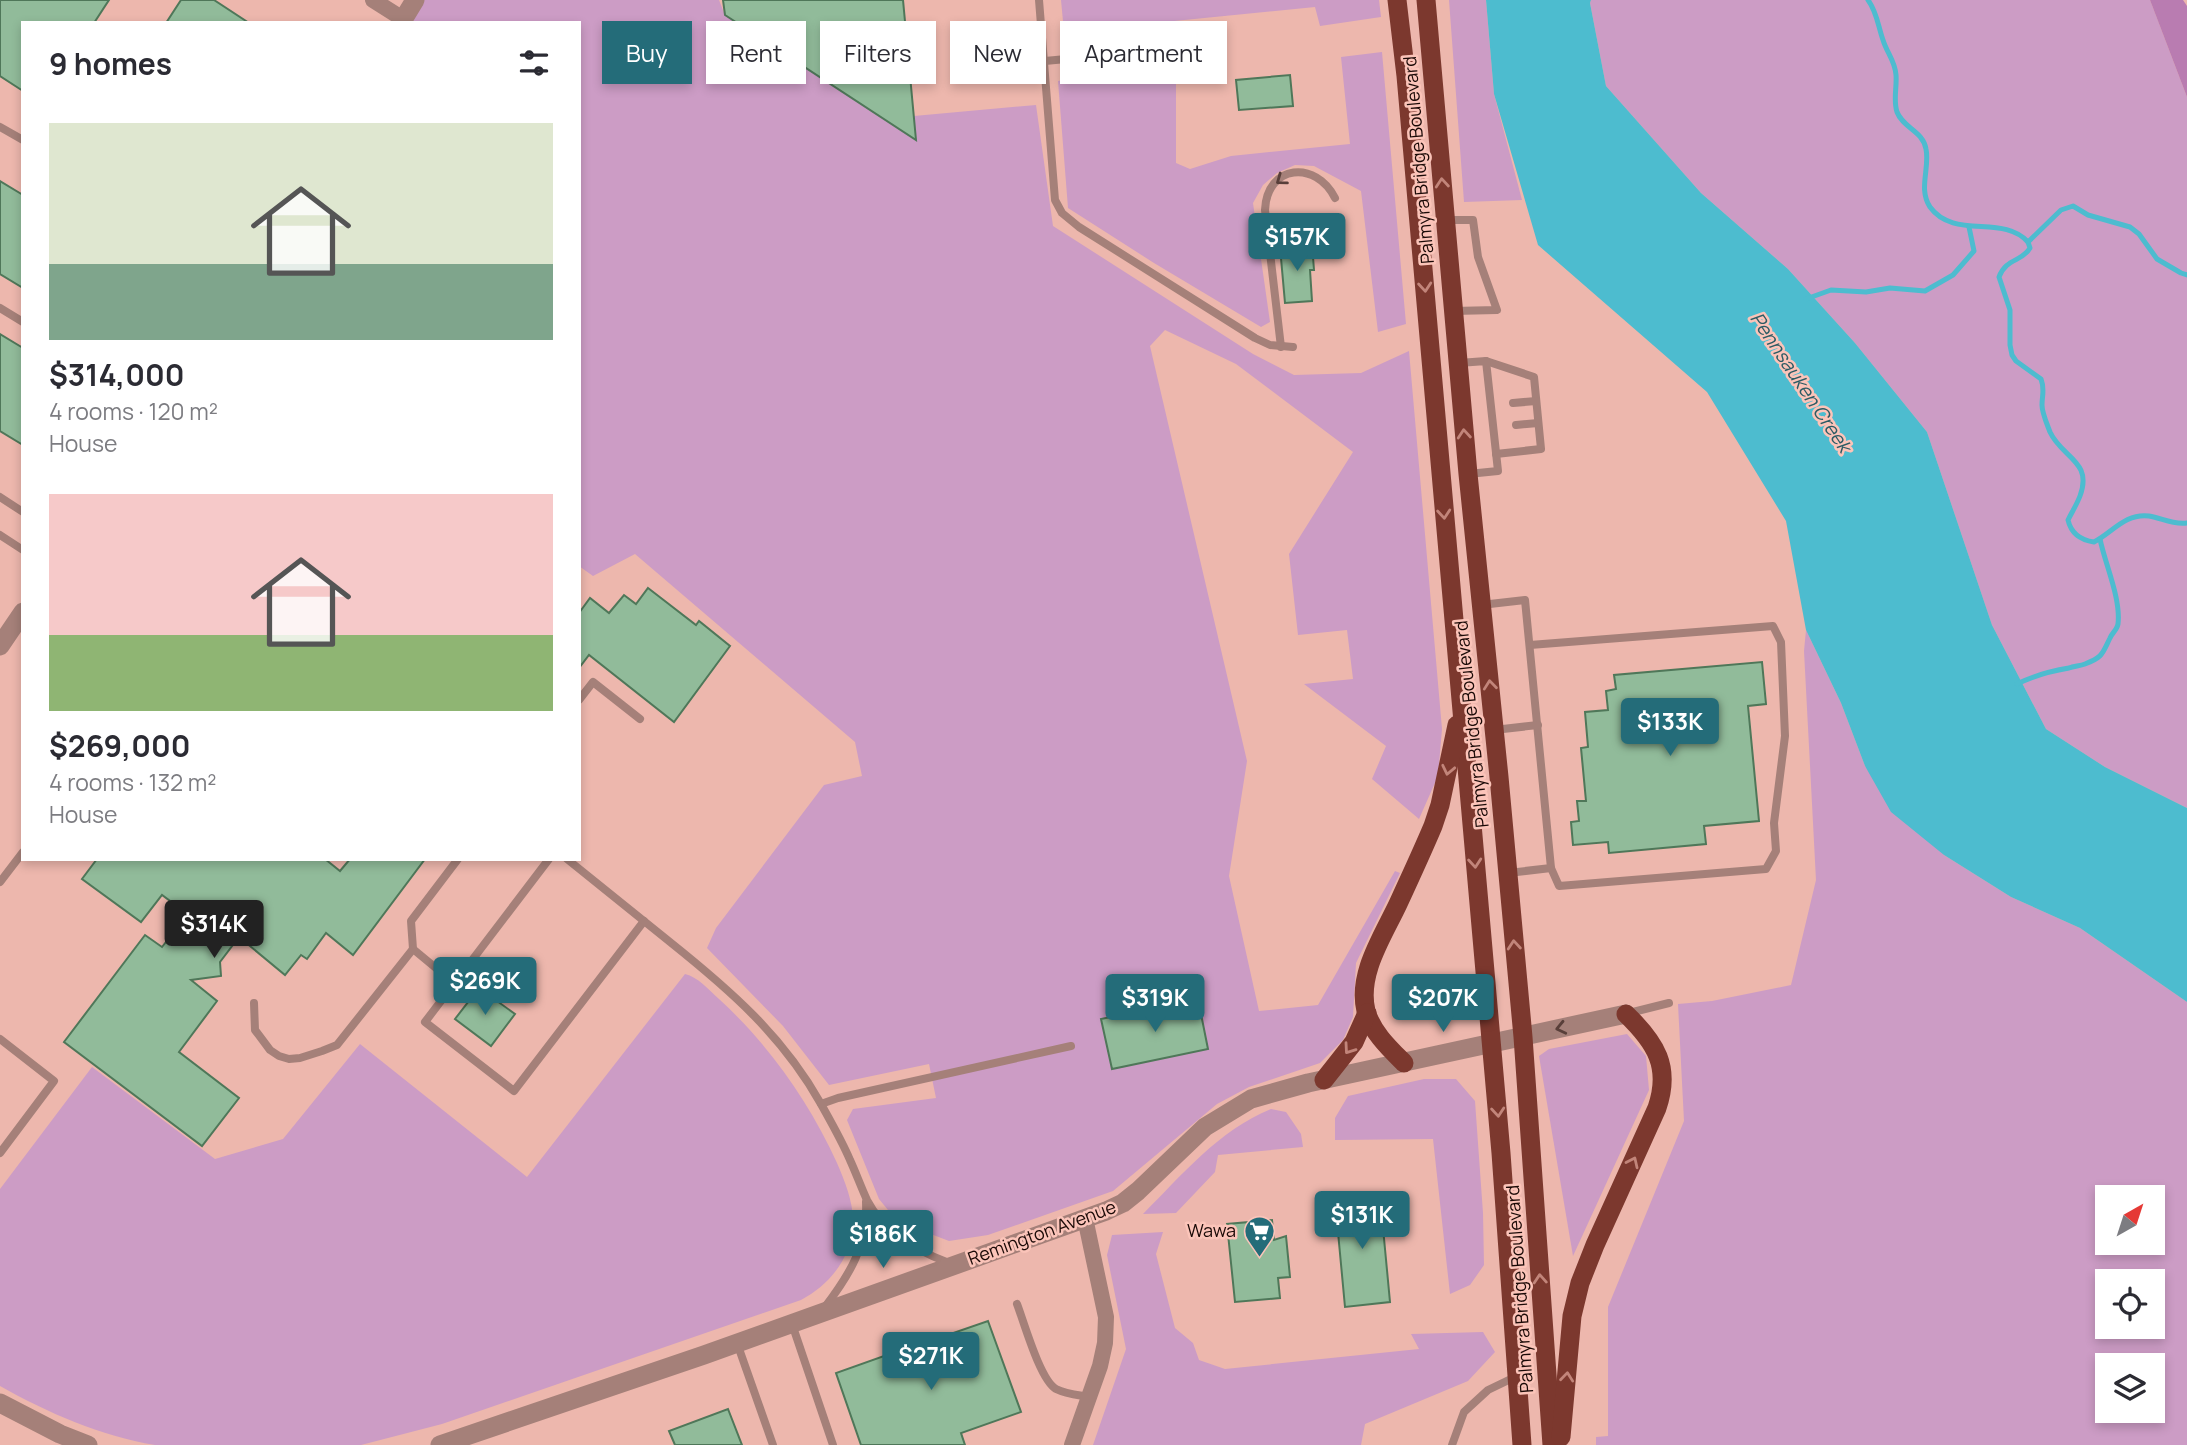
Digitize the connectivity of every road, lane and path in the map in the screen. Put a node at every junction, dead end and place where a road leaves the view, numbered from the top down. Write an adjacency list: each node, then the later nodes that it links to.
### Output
1 (373, 0): 6 (street)
2 (415, 0): 6 (street)
3 (1039, 0): 7 (lane)
4 (1398, 0): 35 (highway, Palmyra Bridge Boulevard, one-way to 35)
5 (1426, 0): 12 (highway, Palmyra Bridge Boulevard, one-way to 5)
6 (402, 21)
7 (1041, 21)
8 (1046, 75): 16 (lane)
9 (0, 127): 10 (lane)
10 (21, 139)
11 (1335, 198): 16 (lane, one-way to 16)
12 (1445, 220): 14 (highway, Palmyra Bridge Boulevard); 14 (lane)
13 (0, 308): 15 (lane)
14 (1453, 311): 19 (highway, Palmyra Bridge Boulevard)
15 (21, 321)
16 (1281, 347): 17 (lane)
17 (1293, 347)
18 (1486, 361): 19 (lane); 20 (lane); 24 (lane)
19 (1458, 363): 25 (highway, Palmyra Bridge Boulevard, one-way to 19)
20 (1536, 401): 21 (lane); 22 (lane)
21 (1513, 404)
22 (1538, 423): 23 (lane); 24 (lane)
23 (1516, 425)
24 (1496, 454): 25 (lane)
25 (1468, 474): 30 (highway, Palmyra Bridge Boulevard)
26 (0, 497): 27 (lane)
27 (21, 511)
28 (0, 535): 29 (lane)
29 (21, 549)
30 (1482, 605): 32 (lane); 38 (highway, Palmyra Bridge Boulevard, one-way to 30)
31 (21, 615): 33 (street)
32 (1530, 645): 37 (lane); 43 (lane)
33 (0, 646)
34 (581, 697): 36 (lane)
35 (1461, 704): 51 (highway, one-way to 51); 55 (highway, Palmyra Bridge Boulevard, one-way to 55)
36 (640, 719)
37 (1538, 725): 38 (lane); 43 (lane)
38 (1494, 730): 44 (highway, Palmyra Bridge Boulevard)
39 (21, 855): 45 (lane)
40 (456, 861): 47 (lane)
41 (547, 861): 48 (lane)
42 (569, 861): 46 (lane)
43 (1551, 868): 44 (lane)
44 (1508, 873): 53 (highway, Palmyra Bridge Boulevard, one-way to 44)
45 (0, 882)
46 (644, 921): 48 (lane); 59 (lane)
47 (412, 950): 48 (lane); 49 (lane)
48 (454, 983)
49 (254, 1003)
50 (1669, 1003): 52 (lane, Remington Avenue)
51 (1367, 1013): 57 (highway); 58 (highway, one-way to 58)
52 (1626, 1014): 53 (street, Remington Avenue, one-way to 53); 79 (highway, one-way to 52)
53 (1523, 1037): 55 (street, Remington Avenue); 78 (highway, Palmyra Bridge Boulevard, one-way to 53)
54 (0, 1039): 60 (lane)
55 (1491, 1044): 57 (street, Remington Avenue); 68 (highway, Palmyra Bridge Boulevard, one-way to 68)
56 (1071, 1046): 59 (lane)
57 (1404, 1063): 58 (street, Remington Avenue)
58 (1324, 1080): 62 (street, Remington Avenue)
59 (821, 1104): 61 (lane)
60 (0, 1153)
61 (866, 1199): 63 (lane); 65 (lane)
62 (1085, 1218): 63 (street, Remington Avenue); 69 (street)
63 (955, 1265): 65 (street, Remington Avenue)
64 (1017, 1304): 69 (lane)
65 (820, 1313): 66 (street, Remington Avenue)
66 (792, 1324): 67 (street, Remington Avenue); 74 (lane)
67 (737, 1343): 71 (street, Remington Avenue); 73 (lane)
68 (1518, 1375): 76 (lane); 77 (highway, Palmyra Bridge Boulevard)
69 (1089, 1397): 75 (street)
70 (0, 1403): 72 (street)
71 (446, 1444)
72 (88, 1445)
73 (774, 1445)
74 (833, 1445)
75 (1072, 1445)
76 (1452, 1445)
77 (1522, 1445)
78 (1552, 1445)
79 (1560, 1445)

